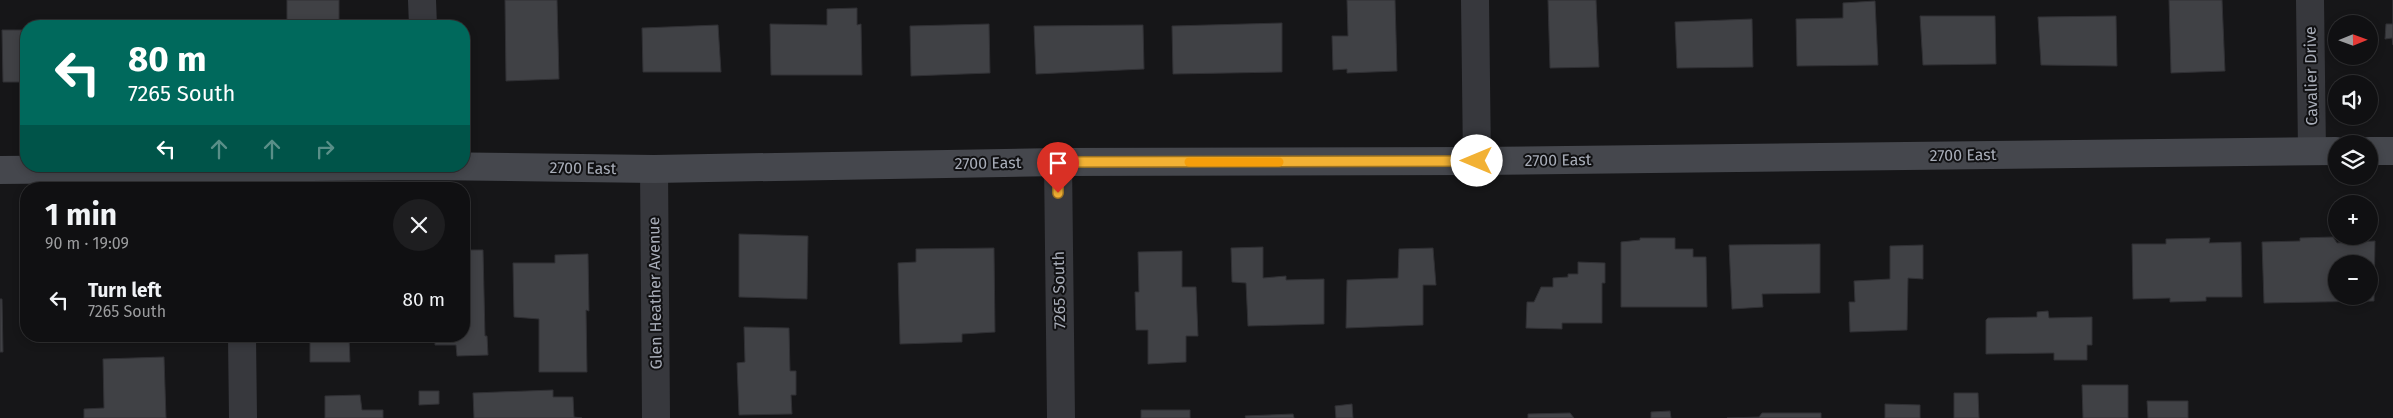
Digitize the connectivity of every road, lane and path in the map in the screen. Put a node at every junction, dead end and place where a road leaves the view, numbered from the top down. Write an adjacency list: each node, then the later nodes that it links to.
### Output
1 (422, 0): 4 (street)
2 (1475, 0): 8 (street)
3 (2310, 0): 5 (street, Cavalier Drive)
4 (423, 20)
5 (2324, 151): 8 (street, 2700 East)
6 (2378, 151): 7 (street)
7 (2393, 151)
8 (1477, 161): 9 (street, 2700 East)
9 (1058, 162): 11 (street, 2700 East); 20 (street, 7265 South)
10 (470, 167): 11 (street, 2700 East)
11 (654, 169): 19 (street, Glen Heather Avenue)
12 (0, 170): 13 (street, 2700 East)
13 (20, 171)
14 (53, 172): 16 (street, 2700 East)
15 (340, 172): 16 (street, 2700 East)
16 (240, 179)
17 (242, 342): 18 (street)
18 (242, 418)
19 (656, 418)
20 (1061, 418)

